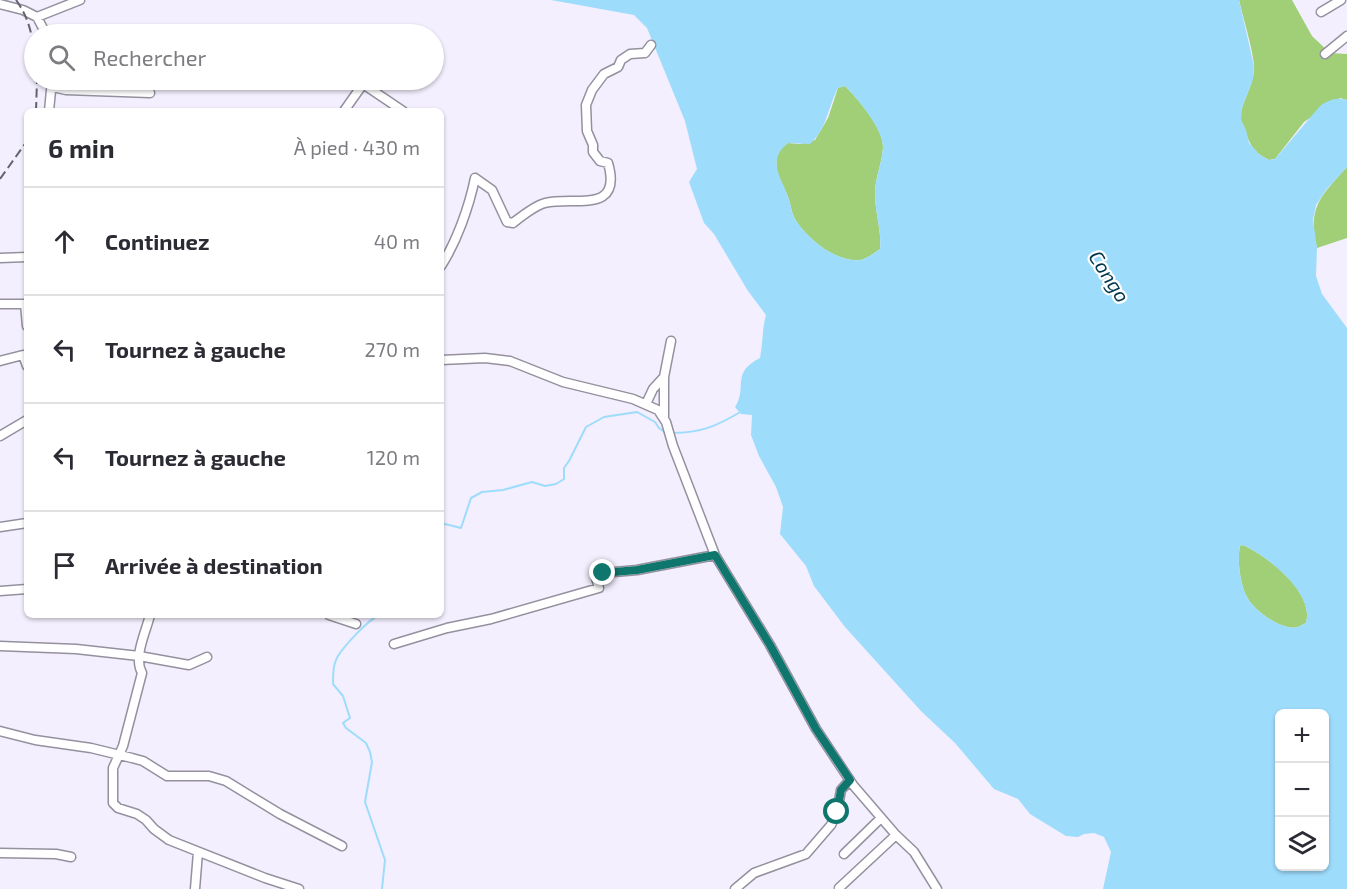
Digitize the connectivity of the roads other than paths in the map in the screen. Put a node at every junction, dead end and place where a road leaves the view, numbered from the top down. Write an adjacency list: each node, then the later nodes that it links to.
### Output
1 (80, 0): 5 (street)
2 (1341, 0): 4 (street)
3 (0, 4): 5 (street)
4 (1321, 12)
5 (37, 17): 6 (street)
6 (41, 24)
7 (1347, 36): 9 (street)
8 (651, 45): 20 (street)
9 (1325, 54)
10 (52, 90): 15 (street)
11 (66, 90): 14 (street)
12 (359, 90): 16 (street)
13 (372, 90): 17 (street)
14 (150, 93)
15 (50, 108)
16 (346, 108)
17 (399, 108)
18 (24, 257): 19 (street)
19 (0, 258)
20 (444, 260)
21 (0, 304): 22 (street)
22 (24, 304)
23 (671, 341): 27 (street)
24 (24, 355): 26 (street)
25 (444, 360): 28 (street)
26 (0, 361)
27 (664, 377): 28 (street); 29 (street)
28 (646, 404): 29 (street)
29 (664, 418): 34 (street)
30 (24, 422): 31 (street)
31 (0, 436)
32 (24, 524): 33 (street)
33 (0, 527)
34 (715, 555): 40 (street); 46 (street)
35 (24, 589): 36 (street)
36 (0, 591)
37 (149, 618): 42 (street)
38 (338, 618): 39 (street)
39 (356, 624)
40 (394, 644)
41 (0, 646): 42 (street)
42 (139, 656): 43 (street); 45 (street)
43 (207, 657)
44 (0, 731): 45 (street)
45 (119, 755): 49 (street); 50 (street)
46 (850, 780): 47 (street); 57 (street)
47 (881, 818): 48 (street); 52 (street)
48 (896, 835): 54 (street); 58 (street)
49 (342, 846)
50 (198, 852): 55 (street); 56 (street)
51 (0, 853): 53 (street)
52 (844, 854)
53 (71, 857)
54 (839, 888)
55 (195, 889)
56 (299, 889)
57 (735, 889)
58 (937, 889)

